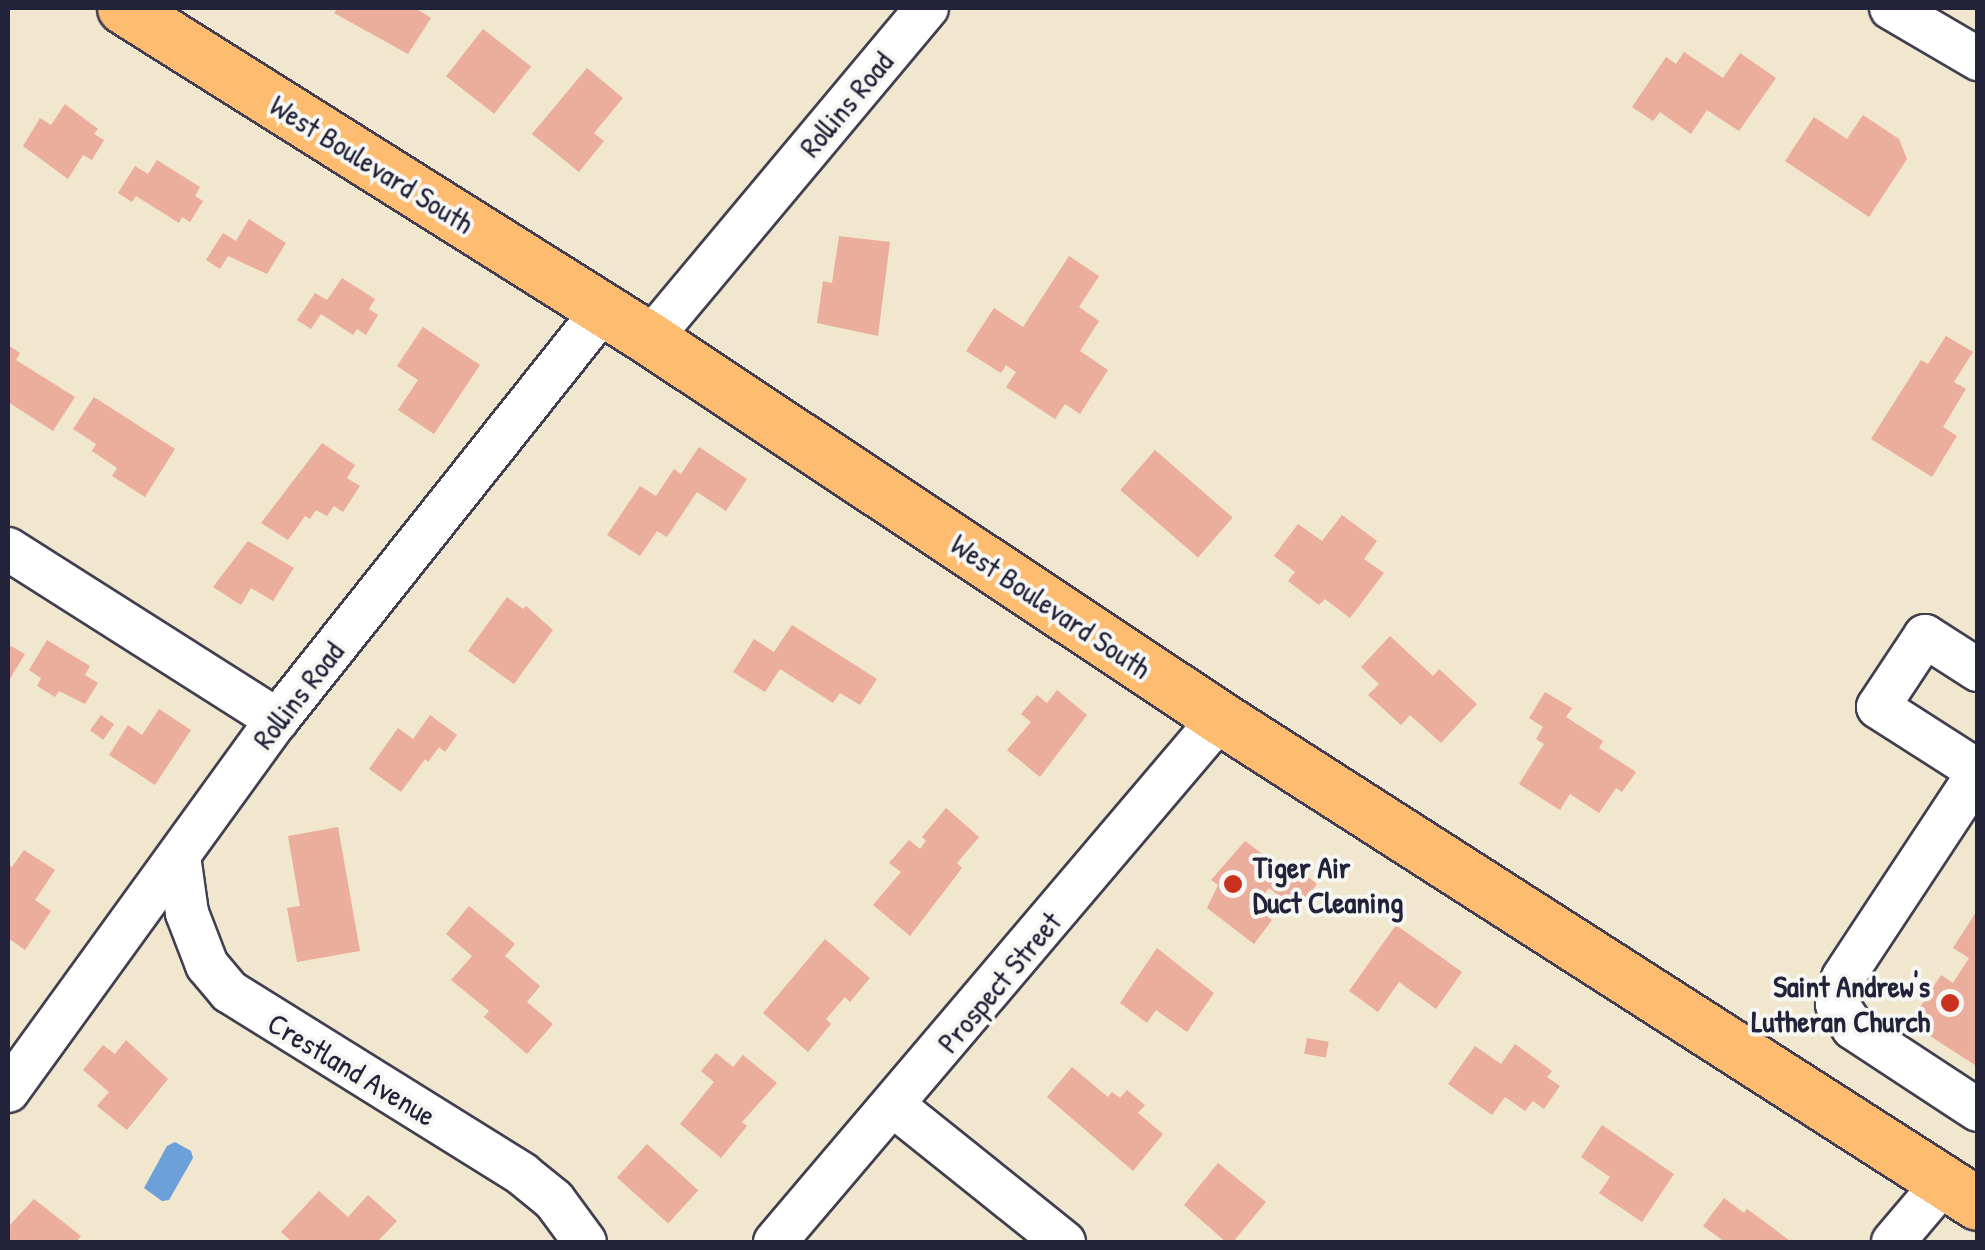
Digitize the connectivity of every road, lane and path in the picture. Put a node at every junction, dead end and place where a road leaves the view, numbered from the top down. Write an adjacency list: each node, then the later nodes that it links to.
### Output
1 (124, 8): 5 (main road, West Boulevard South)
2 (927, 8): 6 (street, Rollins Road)
3 (1891, 8): 4 (street)
4 (1978, 60)
5 (603, 310): 6 (main road, West Boulevard South); 10 (street, Rollins Road)
6 (650, 339): 9 (main road, West Boulevard South)
7 (8, 549): 10 (street)
8 (1978, 670): 11 (street)
9 (1220, 718): 14 (street, Prospect Street); 16 (main road, West Boulevard South)
10 (277, 720): 12 (street, Rollins Road)
11 (1978, 772): 15 (street)
12 (178, 856): 13 (street, Rollins Road); 17 (street, Crestland Avenue)
13 (8, 1091)
14 (894, 1106): 18 (street, Prospect Street); 19 (street)
15 (1978, 1110)
16 (1960, 1194): 20 (street)
17 (585, 1242)
18 (775, 1242)
19 (1064, 1242)
20 (1893, 1242)

